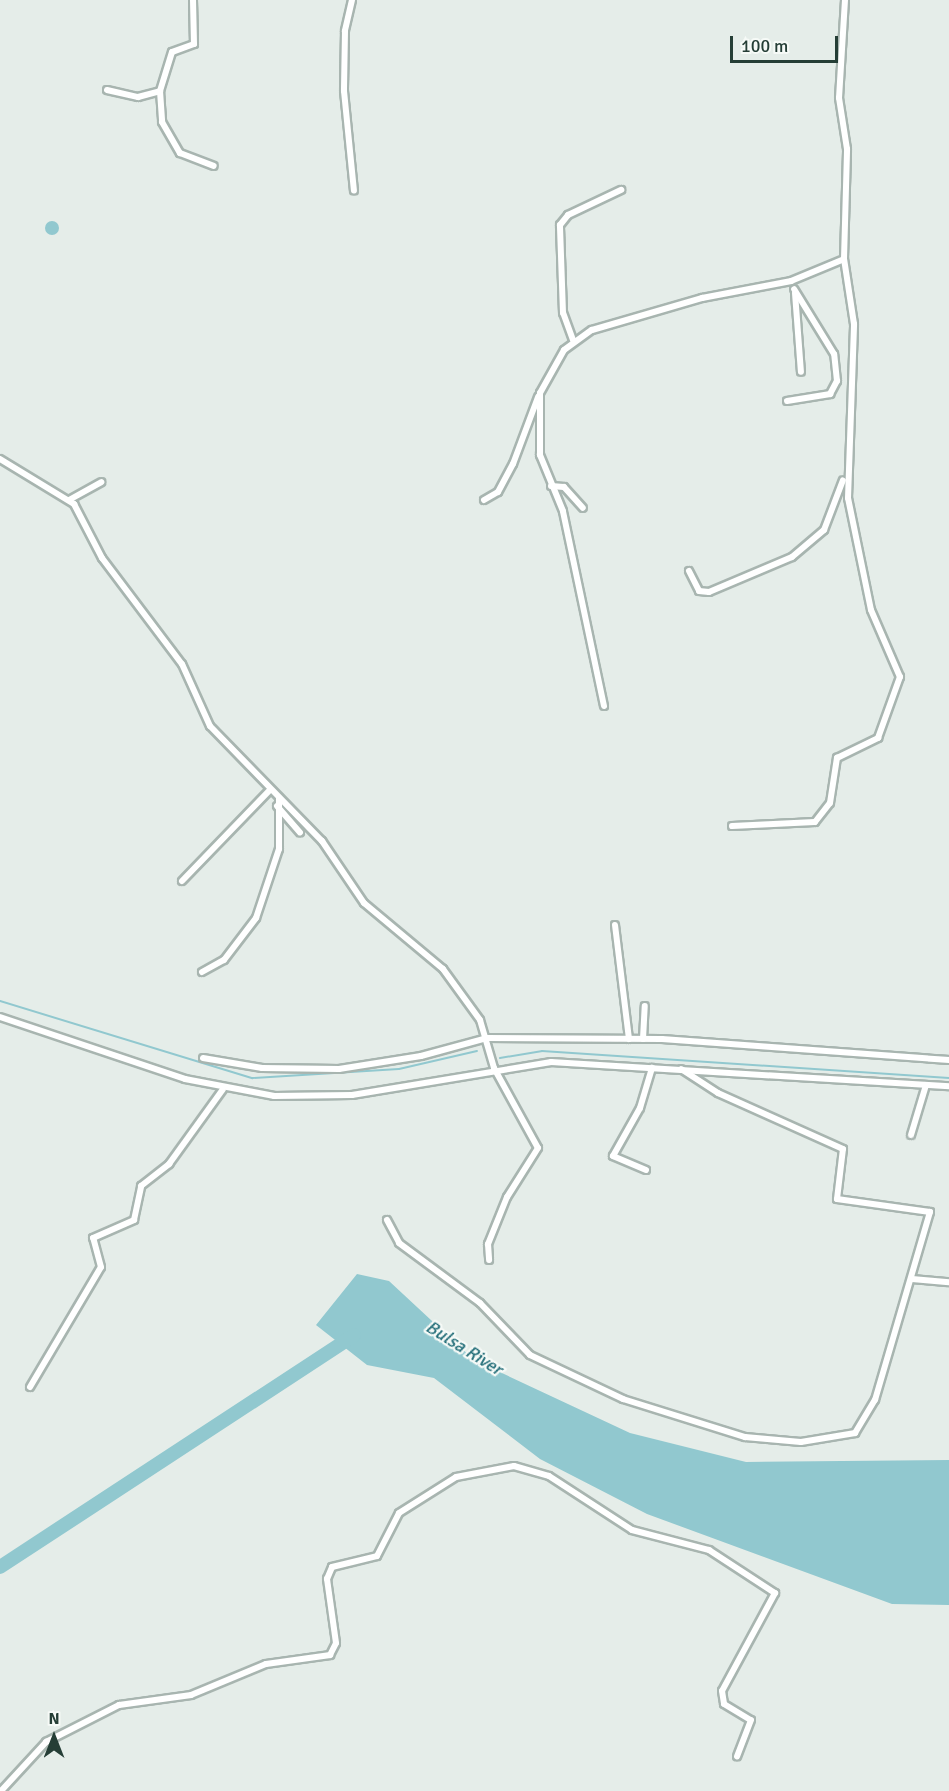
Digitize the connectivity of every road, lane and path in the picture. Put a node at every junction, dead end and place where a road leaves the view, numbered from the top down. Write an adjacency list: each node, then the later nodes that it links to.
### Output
1 (193, 0): 5 (street)
2 (350, 0): 7 (street)
3 (845, 0): 9 (street)
4 (107, 90): 5 (street)
5 (160, 91): 6 (street)
6 (214, 166)
7 (354, 190)
8 (621, 190): 12 (street)
9 (844, 259): 10 (street); 17 (street)
10 (791, 281): 11 (street); 12 (street)
11 (794, 289): 13 (street); 15 (street)
12 (573, 340): 14 (street)
13 (801, 372)
14 (540, 393): 19 (street); 21 (street)
15 (788, 401)
16 (0, 459): 20 (street)
17 (845, 474): 23 (street); 28 (street)
18 (101, 482): 20 (street)
19 (551, 486): 22 (street); 24 (street)
20 (69, 500): 25 (street)
21 (484, 500)
22 (583, 508)
23 (688, 571)
24 (604, 706)
25 (270, 790): 26 (street); 30 (street)
26 (279, 798): 27 (street); 35 (street)
27 (277, 806): 29 (street); 32 (street)
28 (732, 826)
29 (300, 832)
30 (182, 881)
31 (615, 925): 36 (street)
32 (202, 972)
33 (645, 1006): 37 (street)
34 (0, 1017): 45 (street)
35 (487, 1038): 36 (street); 38 (street); 40 (street)
36 (629, 1039): 37 (street)
37 (643, 1039): 39 (street)
38 (203, 1058)
39 (949, 1060)
40 (494, 1068): 41 (street); 45 (street); 49 (street)
41 (652, 1068): 42 (street); 47 (street)
42 (681, 1069): 43 (street); 50 (street)
43 (926, 1085): 44 (street); 46 (street)
44 (949, 1086)
45 (223, 1089): 52 (street)
46 (911, 1135)
47 (646, 1170)
48 (387, 1220): 50 (street)
49 (489, 1260)
50 (912, 1279): 51 (street)
51 (949, 1282)
52 (30, 1388)
53 (737, 1756): 54 (street)
54 (1, 1791)

